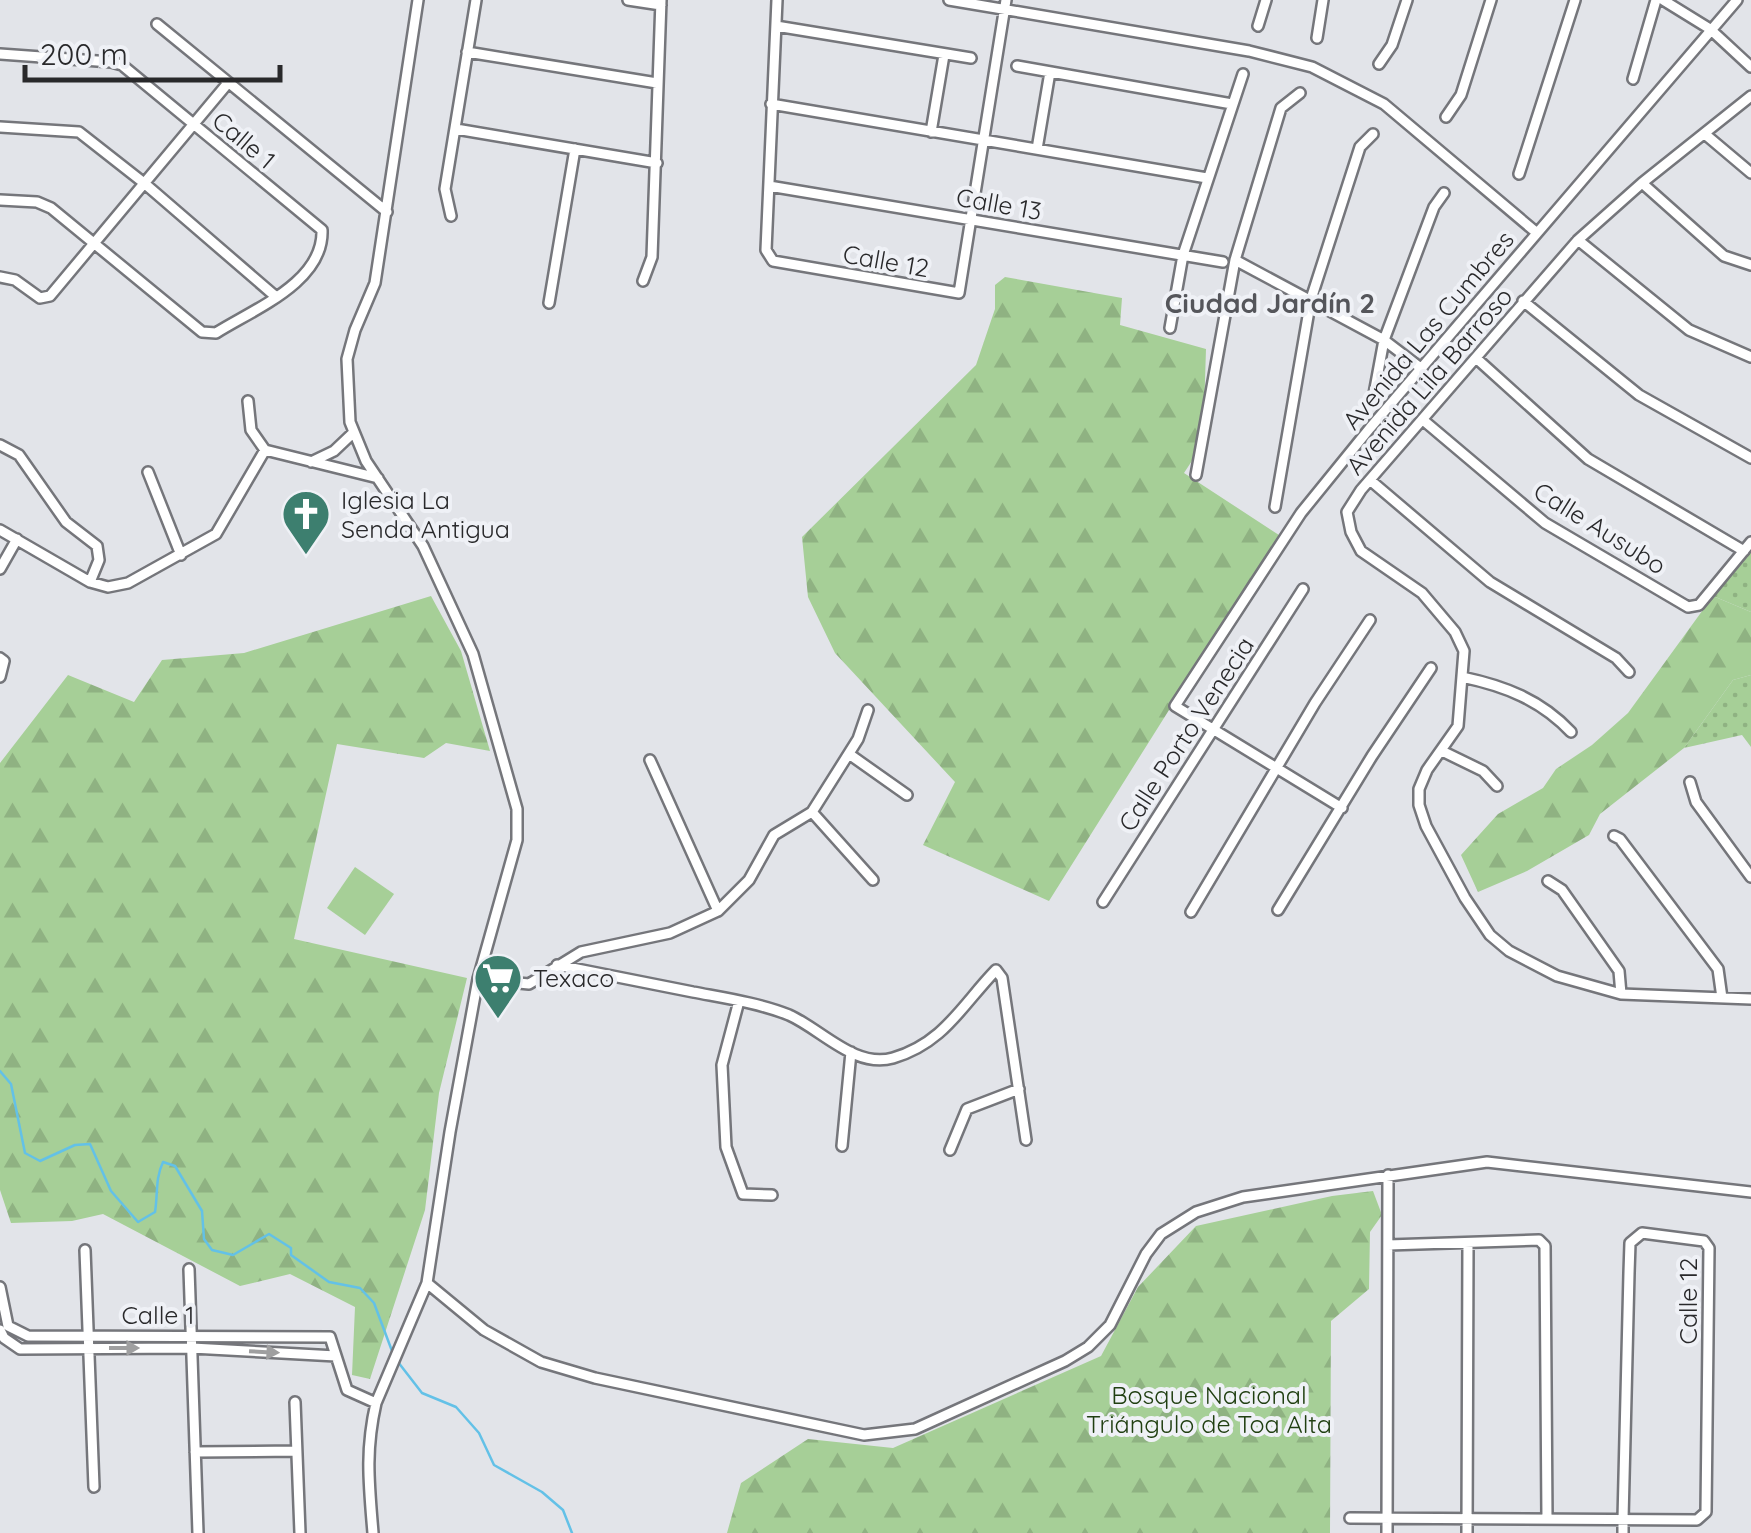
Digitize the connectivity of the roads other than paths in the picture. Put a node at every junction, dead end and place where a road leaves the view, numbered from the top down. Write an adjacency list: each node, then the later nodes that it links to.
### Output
1 (418, 0): 55 (street)
2 (476, 0): 20 (street)
3 (628, 0): 13 (street)
4 (777, 0): 16 (street, Calle 12)
5 (949, 0): 14 (street)
6 (1266, 0): 17 (street)
7 (1323, 0): 19 (street)
8 (1407, 0): 24 (street)
9 (1491, 0): 36 (street)
10 (1575, 0): 48 (street)
11 (1659, 0): 18 (street); 29 (street)
12 (1737, 0): 18 (street, Avenida Las Cumbres)
13 (661, 3): 31 (street)
14 (1005, 4): 43 (street, Calle 12); 58 (street)
15 (157, 24): 30 (street)
16 (776, 26): 22 (street); 34 (street, Calle 12)
17 (1258, 26)
18 (1710, 30): 26 (street); 58 (street, Avenida Las Cumbres)
19 (1317, 38)
20 (468, 52): 31 (street); 39 (street)
21 (0, 54): 37 (street, Calle 1)
22 (944, 54): 23 (street); 40 (street)
23 (971, 58)
24 (1379, 64)
25 (1017, 66): 27 (street)
26 (1751, 67)
27 (1050, 72): 35 (street); 45 (street)
28 (1242, 74): 35 (street)
29 (1632, 79)
30 (228, 83): 37 (street); 55 (street)
31 (657, 83): 46 (street)
32 (1300, 93): 62 (street)
33 (1751, 96): 42 (street, Avenida Lila Barroso)
34 (771, 104): 40 (street); 52 (street, Calle 12)
35 (1232, 104): 49 (street)
36 (1446, 117)
37 (194, 124): 51 (street); 67 (street, Calle 1)
38 (0, 127): 51 (street)
39 (456, 129): 44 (street); 56 (street)
40 (931, 132): 43 (street)
41 (1373, 134): 68 (street)
42 (1706, 135): 47 (street); 50 (street, Avenida Lila Barroso)
43 (984, 140): 45 (street); 57 (street, Calle 12)
44 (575, 149): 46 (street); 70 (street)
45 (1036, 150): 49 (street)
46 (657, 162): 66 (street)
47 (1751, 173)
48 (1519, 174)
49 (1208, 178): 61 (street)
50 (1642, 183): 59 (street, Avenida Lila Barroso); 64 (street)
51 (144, 184): 60 (street); 67 (street)
52 (769, 186): 57 (street, Calle 13); 57 (street, Calle 12)
53 (1444, 193): 72 (street)
54 (0, 200): 60 (street)
55 (386, 212): 79 (street)
56 (450, 216)
57 (971, 219): 61 (street, Calle 13)
58 (1537, 233): 75 (street, Avenida Las Cumbres)
59 (1578, 240): 69 (street, Avenida Lila Barroso); 73 (street)
60 (94, 244): 65 (street); 67 (street)
61 (1182, 255): 63 (street, Calle 13); 71 (street)
62 (1235, 260): 68 (street); 85 (street)
63 (1223, 262)
64 (1751, 265)
65 (0, 278)
66 (643, 280)
67 (275, 296)
68 (1310, 299): 72 (street); 88 (street)
69 (1524, 301): 74 (street, Avenida Lila Barroso); 82 (street)
70 (549, 303)
71 (1170, 328)
72 (1384, 340): 75 (street); 76 (street)
73 (1751, 357)
74 (1476, 358): 78 (street, Avenida Lila Barroso); 91 (street)
75 (1422, 369): 103 (street, Avenida Las Cumbres)
76 (1374, 394)
77 (248, 401): 81 (street)
78 (1422, 420): 87 (street, Avenida Lila Barroso); 91 (street, Calle Ausubo)
79 (353, 433): 83 (street); 86 (street)
80 (0, 445): 94 (street)
81 (265, 450): 83 (street); 92 (street)
82 (1751, 458)
83 (311, 462): 86 (street)
84 (148, 472): 92 (street)
85 (1196, 475)
86 (378, 478): 123 (street)
87 (1370, 480): 99 (street); 101 (street, Avenida Lila Barroso)
88 (1275, 507)
89 (0, 530): 90 (street)
90 (16, 539): 93 (street); 94 (street)
91 (1747, 546)
92 (182, 556): 94 (street)
93 (0, 570)
94 (90, 582)
95 (1304, 589): 103 (street, Calle Porto Venecia)
96 (1370, 620): 108 (street)
97 (0, 658): 100 (street)
98 (1431, 668): 112 (street)
99 (1629, 672)
100 (0, 677)
101 (1462, 677): 104 (street); 105 (street, Avenida Lila Barroso)
102 (868, 710): 106 (street)
103 (1212, 729): 108 (street); 118 (street, Calle Porto Venecia)
104 (1571, 732)
105 (1442, 751): 110 (street); 124 (street, Avenida Lila Barroso)
106 (849, 754): 111 (street); 113 (street)
107 (650, 760): 120 (street)
108 (1277, 768): 112 (street); 121 (street)
109 (1690, 782): 115 (street)
110 (1497, 786)
111 (907, 795)
112 (1342, 808): 119 (street)
113 (812, 812): 116 (street); 120 (street)
114 (1614, 836): 125 (street)
115 (1751, 877)
116 (873, 880)
117 (1548, 881): 124 (street)
118 (1103, 902)
119 (1278, 910)
120 (718, 911): 122 (street)
121 (1191, 912)
122 (558, 965): 123 (street); 127 (street)
123 (478, 978): 140 (street)
124 (1621, 994): 125 (street, Avenida Lila Barroso)
125 (1722, 998): 126 (street, Avenida Lila Barroso)
126 (1751, 999)
127 (739, 1001): 128 (street); 135 (street)
128 (851, 1052): 129 (street); 131 (street)
129 (1019, 1089): 130 (street); 132 (street)
130 (1026, 1140)
131 (842, 1146)
132 (950, 1150)
133 (1388, 1175): 134 (street); 137 (street); 140 (street)
134 (1751, 1192)
135 (772, 1195)
136 (1468, 1243): 137 (street); 155 (street); 156 (street)
137 (1388, 1245): 154 (street)
138 (85, 1250): 143 (street)
139 (189, 1268): 144 (street)
140 (427, 1283): 149 (street)
141 (0, 1286): 143 (street, Calle 1)
142 (0, 1330): 145 (street, Calle 1)
143 (86, 1335): 144 (street, Calle 1); 145 (street)
144 (191, 1335): 146 (street); 147 (street, Calle 1)
145 (87, 1348): 146 (street, Calle 1, one-way to 146); 152 (street)
146 (192, 1348): 147 (street, Calle 1, one-way to 147); 151 (street)
147 (336, 1356): 149 (street, Calle 1)
148 (296, 1402): 150 (street)
149 (376, 1403): 160 (street)
150 (296, 1451): 151 (street); 159 (street)
151 (195, 1452): 158 (street)
152 (94, 1486)
153 (1350, 1518): 154 (street, Calle 12)
154 (1387, 1518): 155 (street, Calle 12); 161 (street)
155 (1467, 1519): 156 (street, Calle 12); 162 (street)
156 (1547, 1519): 157 (street, Calle 12)
157 (1624, 1520): 157 (street, Calle 12); 163 (street)
158 (198, 1533)
159 (300, 1533)
160 (373, 1533)
161 (1387, 1533)
162 (1467, 1533)
163 (1623, 1533)

